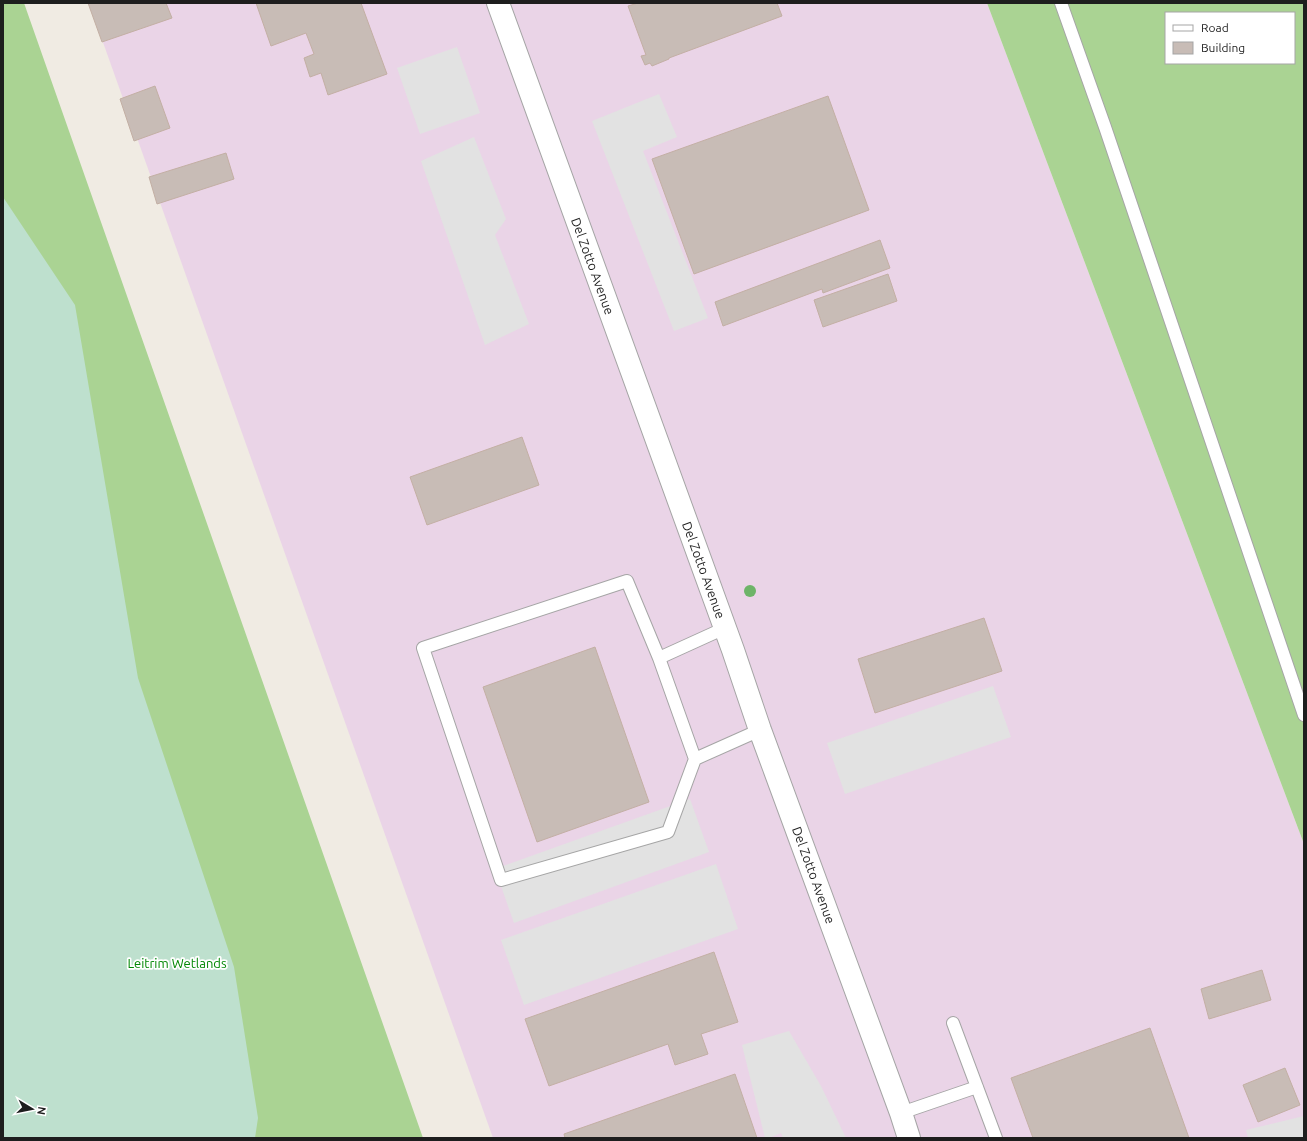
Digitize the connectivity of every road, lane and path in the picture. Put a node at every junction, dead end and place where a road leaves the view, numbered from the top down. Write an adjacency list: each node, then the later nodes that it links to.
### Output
1 (498, 3): 3 (street, Del Zotto Avenue)
2 (1061, 3): 5 (lane)
3 (725, 628): 4 (lane); 6 (street, Del Zotto Avenue)
4 (659, 658): 7 (lane); 7 (lane)
5 (1304, 715)
6 (760, 730): 7 (lane); 10 (street, Del Zotto Avenue)
7 (695, 759)
8 (954, 1023): 9 (lane)
9 (977, 1087): 10 (lane); 12 (lane)
10 (901, 1113): 11 (street, Del Zotto Avenue)
11 (909, 1138)
12 (996, 1138)

